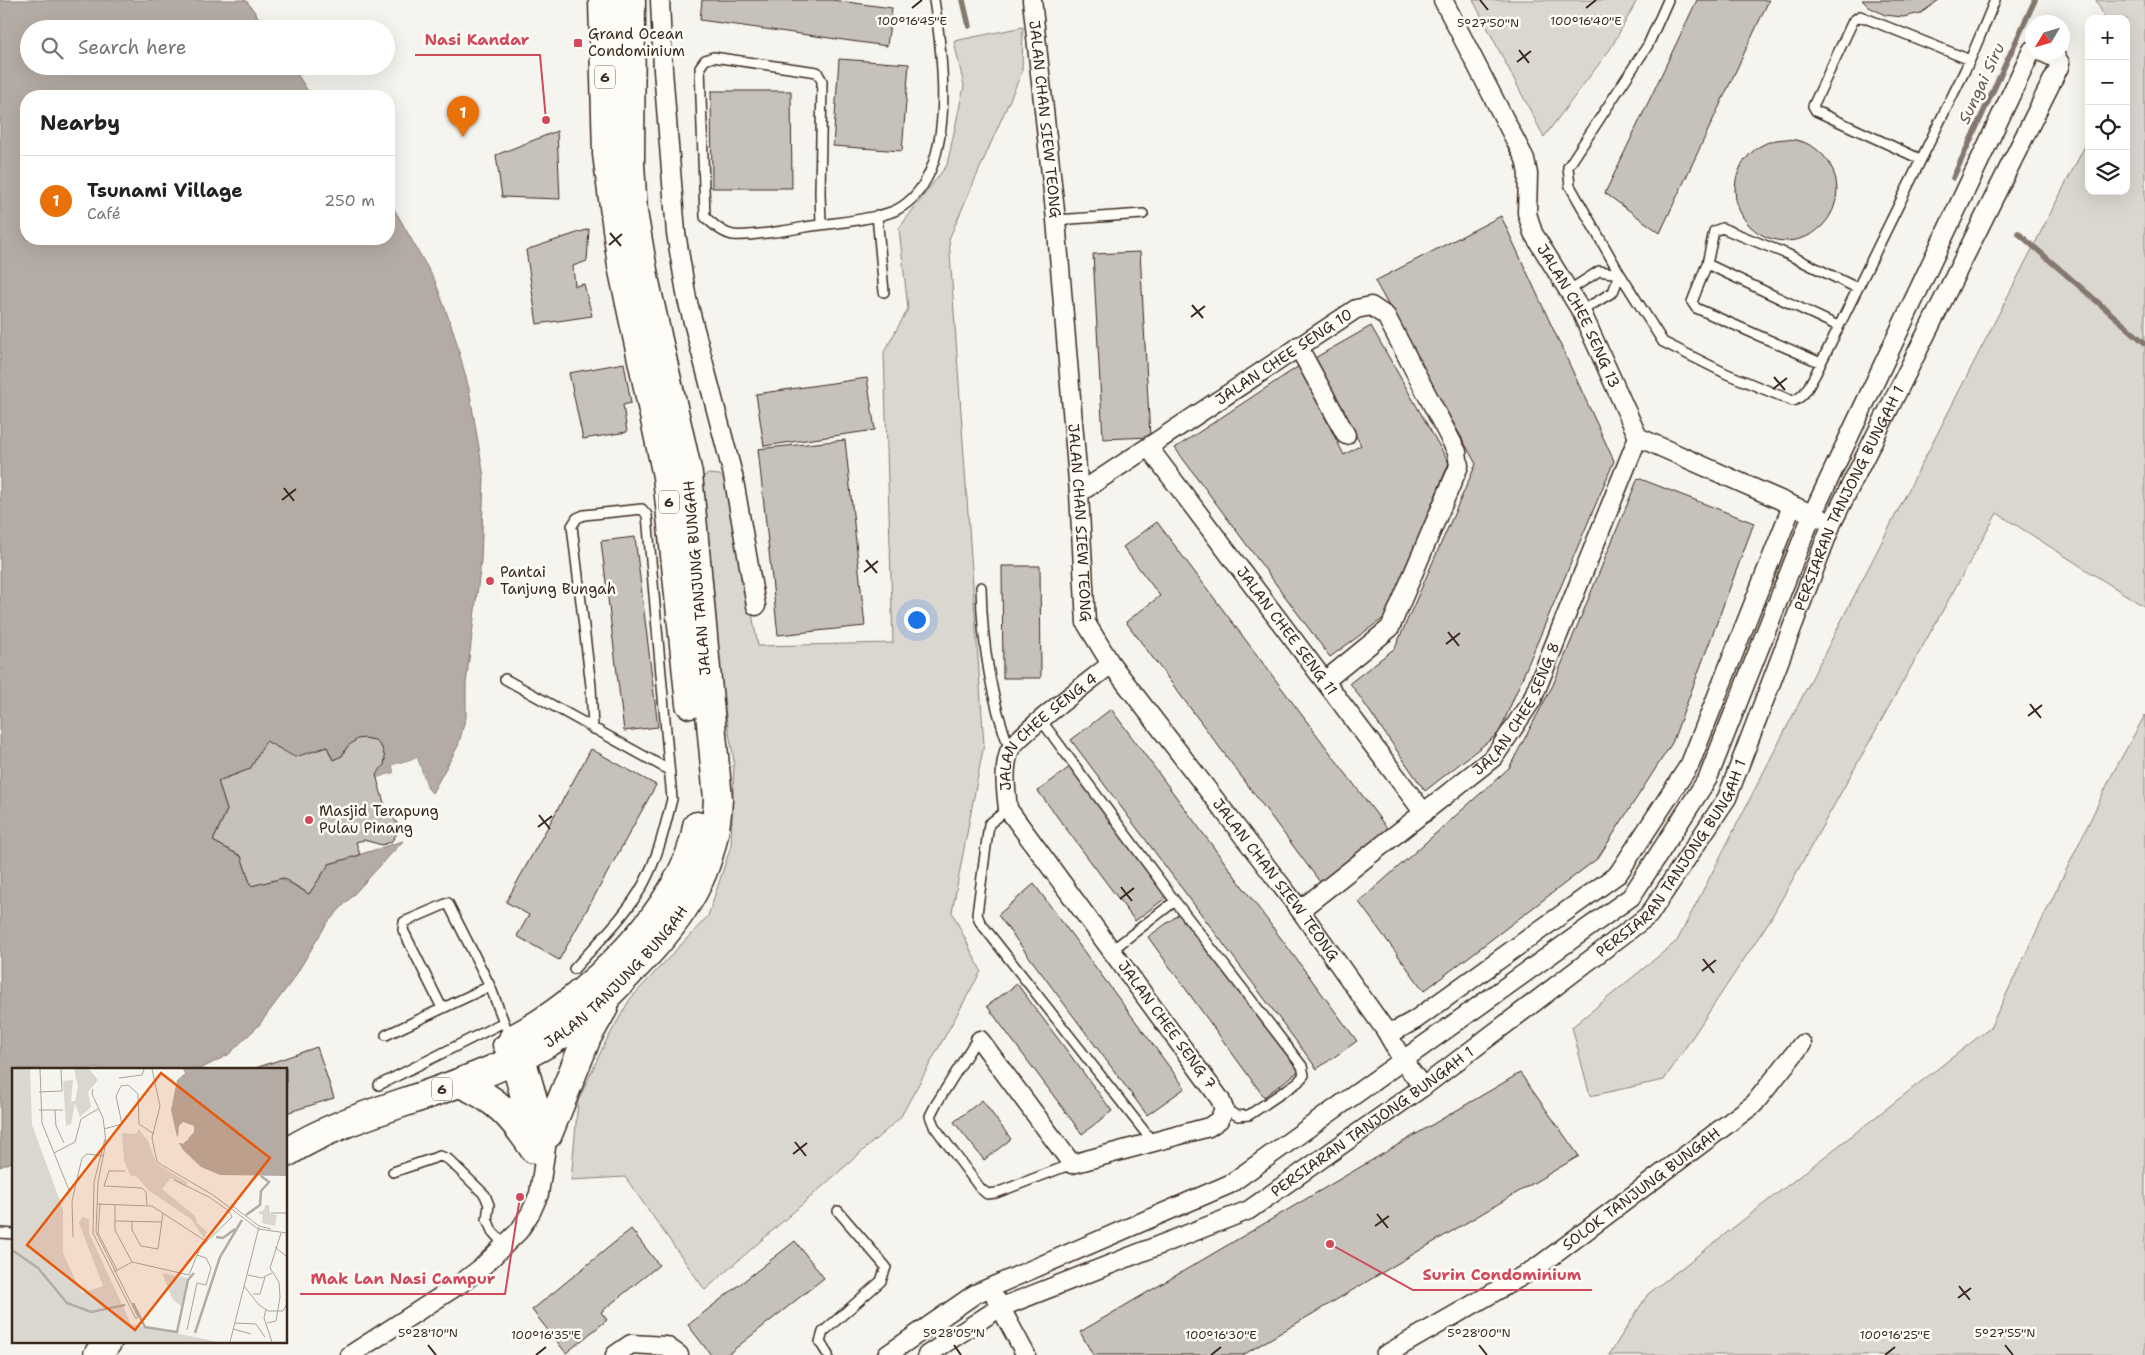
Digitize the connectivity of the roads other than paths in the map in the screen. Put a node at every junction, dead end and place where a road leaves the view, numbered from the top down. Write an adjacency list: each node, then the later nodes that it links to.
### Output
1 (603, 0): 33 (main road, JALAN TANJUNG BUNGAH / 6)
2 (660, 0): 35 (street)
3 (934, 0): 14 (lane)
4 (1032, 0): 15 (street, JALAN CHAN SIEW TEONG)
5 (1443, 0): 20 (street, JALAN CHEE SENG 13)
6 (1668, 0): 18 (lane)
7 (1995, 0): 9 (lane)
8 (633, 6): 49 (main road, JALAN TANJUNG BUNGAH / 6)
9 (1970, 60): 12 (lane); 12 (lane)
10 (2027, 60): 31 (street, PERSIARAN TANJONG BUNGAH 1)
11 (2058, 60): 32 (street, PERSIARAN TANJONG BUNGAH 1)
12 (1920, 160): 19 (lane)
13 (1143, 214): 15 (lane)
14 (877, 215): 16 (lane); 21 (lane)
15 (1056, 220): 29 (street, JALAN CHAN SIEW TEONG)
16 (821, 224): 16 (lane)
17 (1707, 264): 19 (lane); 23 (lane); 25 (lane)
18 (1620, 274): 20 (lane); 22 (lane); 25 (lane)
19 (1857, 288): 23 (lane)
20 (1568, 291): 22 (street, JALAN CHEE SENG 13)
21 (884, 292)
22 (1580, 311): 27 (street, JALAN CHEE SENG 13)
23 (1838, 326): 25 (lane)
24 (1298, 346): 26 (street); 28 (street, JALAN CHEE SENG 10); 38 (street, JALAN CHEE SENG 10)
25 (1821, 363)
26 (1346, 435)
27 (1638, 437): 30 (street); 44 (street, JALAN CHEE SENG 8)
28 (1149, 448): 29 (street, JALAN CHEE SENG 10); 38 (street, JALAN CHEE SENG 11)
29 (1079, 493): 36 (street, JALAN CHAN SIEW TEONG)
30 (1792, 506): 31 (street); 52 (street, PERSIARAN TANJONG BUNGAH 1)
31 (1812, 515): 32 (street); 57 (street, PERSIARAN TANJONG BUNGAH 1)
32 (1832, 523): 62 (street, PERSIARAN TANJONG BUNGAH 1)
33 (662, 548): 40 (lane); 42 (lane); 56 (main road, JALAN TANJUNG BUNGAH / 6)
34 (982, 587): 41 (lane)
35 (756, 606)
36 (1111, 664): 39 (street, JALAN CHEE SENG 4); 46 (street, JALAN CHAN SIEW TEONG)
37 (505, 679): 40 (lane)
38 (1326, 680): 44 (street, JALAN CHEE SENG 11)
39 (1041, 720): 41 (street, JALAN CHEE SENG 4); 45 (lane)
40 (593, 729): 42 (lane)
41 (1010, 750): 43 (street, JALAN CHEE SENG 4)
42 (669, 770): 48 (lane)
43 (1008, 809): 47 (street, JALAN CHEE SENG 7); 66 (lane)
44 (1424, 813): 46 (street, JALAN CHEE SENG 8)
45 (1175, 901): 47 (lane); 63 (lane)
46 (1300, 910): 53 (street, JALAN CHAN SIEW TEONG)
47 (1112, 950): 63 (street, JALAN CHEE SENG 7)
48 (574, 969)
49 (623, 979): 56 (main road, JALAN TANJUNG BUNGAH / 6); 65 (main road)
50 (490, 986): 51 (lane); 51 (lane); 56 (lane)
51 (442, 1008): 54 (lane)
52 (1415, 1020): 53 (street, PERSIARAN TANJONG BUNGAH 1); 57 (street)
53 (1386, 1031): 59 (street, JALAN CHAN SIEW TEONG)
54 (386, 1036)
55 (980, 1040): 68 (street); 68 (lane)
56 (511, 1041): 60 (main road, 6); 61 (lane); 64 (main road, 6); 65 (street)
57 (1431, 1041): 59 (street, PERSIARAN TANJONG BUNGAH 1)
58 (1802, 1044): 85 (street, SOLOK TANJUNG BUNGAH)
59 (1403, 1061): 62 (street, JALAN CHAN SIEW TEONG); 72 (street, PERSIARAN TANJONG BUNGAH 1)
60 (460, 1083): 65 (main road); 67 (main road, 6)
61 (379, 1086)
62 (1423, 1087): 73 (street, PERSIARAN TANJONG BUNGAH 1)
63 (1224, 1109): 66 (street)
64 (288, 1141)
65 (541, 1141): 71 (street)
66 (1152, 1141): 68 (street)
67 (288, 1152)
68 (1072, 1164)
69 (393, 1172): 71 (lane)
70 (838, 1211): 81 (lane)
71 (505, 1246): 78 (street)
72 (991, 1287): 73 (street); 82 (street, PERSIARAN TANJONG BUNGAH 1)
73 (1000, 1308): 83 (street, PERSIARAN TANJONG BUNGAH 1); 84 (street)
74 (107, 1342): 76 (main road)
75 (119, 1342): 77 (main road)
76 (98, 1355)
77 (109, 1355)
78 (350, 1355)
79 (615, 1355): 80 (street)
80 (679, 1355)
81 (828, 1355)
82 (887, 1355)
83 (927, 1355)
84 (1026, 1355)
85 (1385, 1355)

